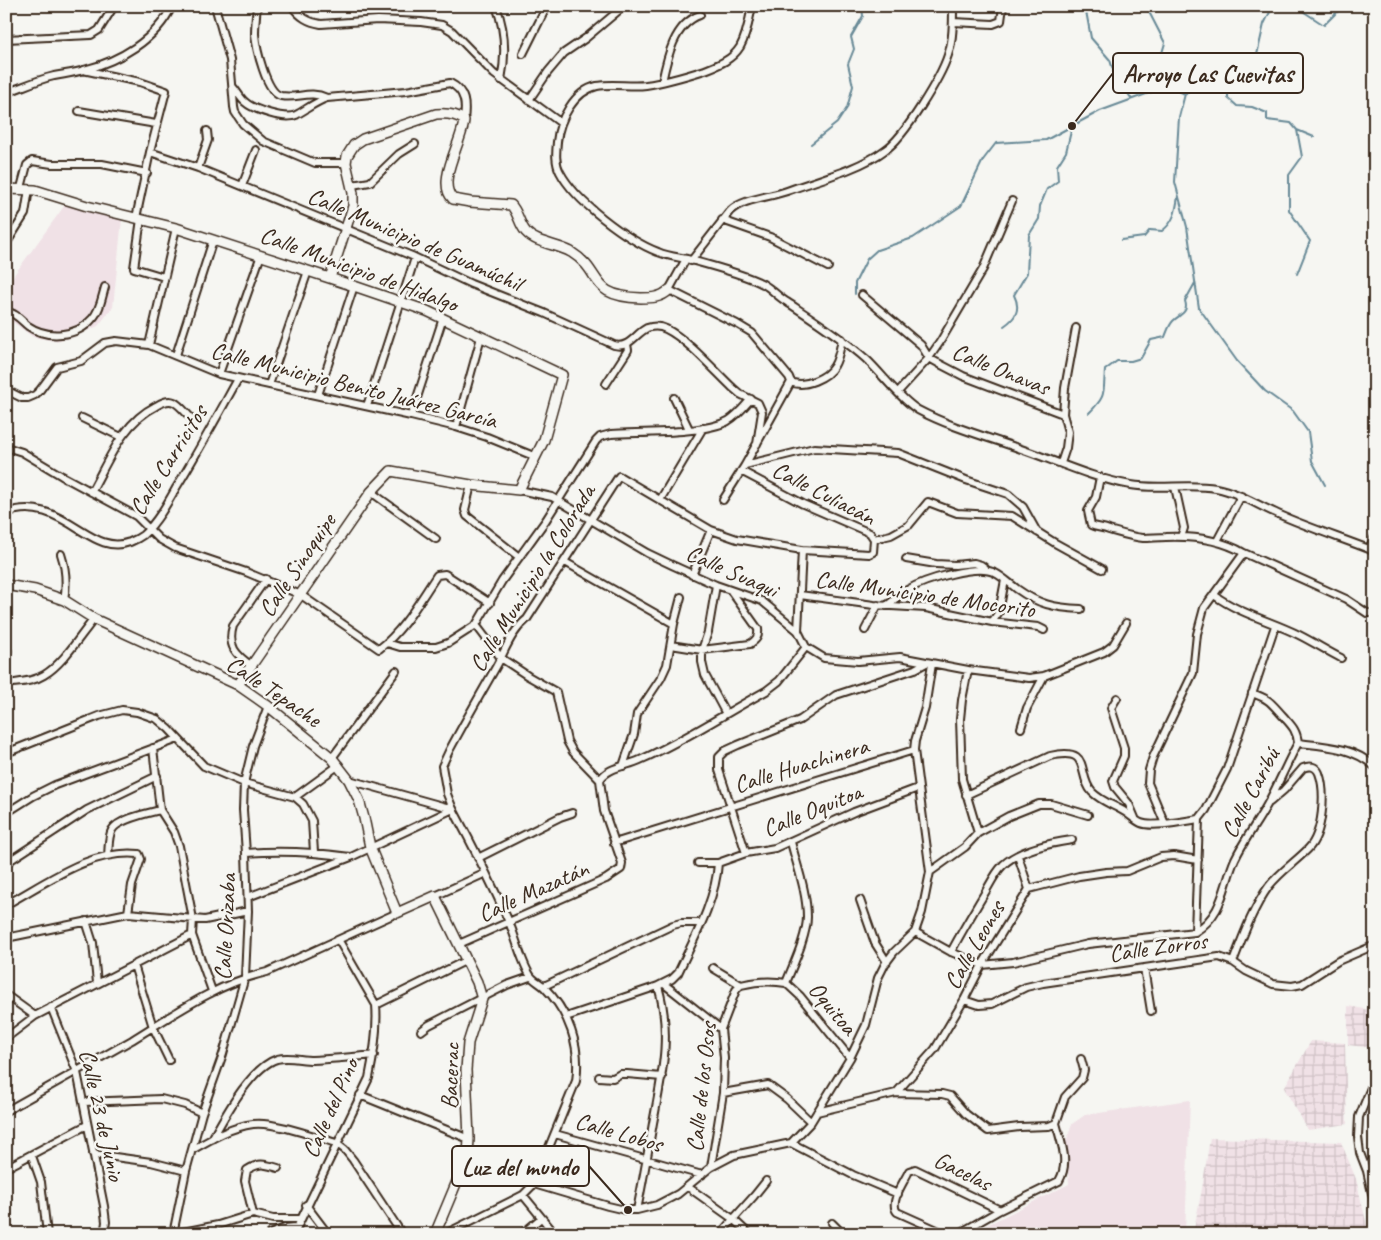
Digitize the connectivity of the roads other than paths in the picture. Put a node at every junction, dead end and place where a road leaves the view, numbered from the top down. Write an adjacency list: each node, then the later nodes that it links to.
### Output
1 (114, 6): 14 (street)
2 (172, 6): 16 (street)
3 (214, 6): 19 (street)
4 (257, 6): 21 (street)
5 (292, 6): 17 (street)
6 (496, 6): 17 (street)
7 (547, 6): 15 (street)
8 (624, 6): 22 (street)
9 (752, 6): 18 (street)
10 (953, 6): 13 (street)
11 (1003, 6): 13 (street)
12 (700, 15): 18 (street)
13 (953, 22): 40 (street)
14 (6, 39)
15 (523, 54)
16 (84, 70): 20 (street); 26 (street)
17 (501, 80): 22 (street)
18 (662, 82): 25 (street)
19 (233, 87): 21 (street); 31 (street)
20 (6, 93)
21 (326, 98): 24 (street)
22 (529, 100): 25 (street)
23 (78, 110): 26 (street)
24 (464, 120): 31 (street); 54 (street)
25 (561, 123): 47 (street)
26 (156, 124): 30 (street)
27 (207, 131): 32 (street)
28 (415, 144): 34 (street)
29 (256, 150): 35 (street)
30 (150, 152): 32 (street, Calle Municipio de Guamúchil); 33 (street)
31 (346, 163): 34 (street)
32 (198, 168): 35 (street, Calle Municipio de Guamúchil)
33 (147, 173): 37 (street); 39 (street)
34 (352, 185): 42 (street)
35 (242, 186): 42 (street, Calle Municipio de Guamúchil)
36 (6, 189): 37 (street, Calle Municipio de Hidalgo)
37 (25, 189): 39 (street, Calle Municipio de Hidalgo); 44 (street)
38 (1012, 201): 65 (street)
39 (139, 219): 41 (street, Calle Municipio de Hidalgo); 50 (street)
40 (722, 220): 47 (street); 48 (street)
41 (176, 228): 43 (street, Calle Municipio de Hidalgo); 50 (street)
42 (346, 229): 46 (street, Calle Municipio de Guamúchil); 51 (street)
43 (213, 240): 45 (street, Calle Municipio de Hidalgo); 64 (street)
44 (6, 244)
45 (261, 255): 49 (street, Calle Municipio de Hidalgo); 66 (street)
46 (415, 258): 56 (street); 62 (street, Calle Municipio de Guamúchil)
47 (688, 260): 54 (street); 61 (street)
48 (828, 267)
49 (308, 271): 51 (street, Calle Municipio de Hidalgo); 70 (street)
50 (164, 277): 63 (street)
51 (330, 278): 52 (street, Calle Municipio de Hidalgo)
52 (354, 286): 56 (street, Calle Municipio de Hidalgo); 73 (street)
53 (106, 287): 57 (street)
54 (669, 290): 68 (street)
55 (862, 295): 65 (street, Calle Onavas)
56 (401, 302): 58 (street, Calle Municipio de Hidalgo); 76 (street)
57 (6, 312)
58 (443, 318): 60 (street, Calle Municipio de Hidalgo); 78 (street)
59 (1076, 328): 77 (street)
60 (481, 337): 81 (street); 87 (street, Calle Municipio de Hidalgo)
61 (842, 339): 68 (street); 72 (street)
62 (627, 344): 69 (street); 75 (street)
63 (148, 345): 64 (street, Calle Municipio Benito Juárez García); 71 (street, Calle Municipio Benito Juárez García)
64 (176, 355): 66 (street, Calle Municipio Benito Juárez García)
65 (929, 358): 72 (street); 77 (street, Calle Onavas)
66 (219, 374): 67 (street, Calle Municipio Benito Juárez García)
67 (238, 379): 70 (street, Calle Municipio Benito Juárez García); 103 (street, Calle Carricitos)
68 (790, 379): 85 (street)
69 (606, 384)
70 (269, 385): 73 (street, Calle Municipio Benito Juárez García)
71 (6, 390)
72 (898, 392): 88 (street)
73 (318, 395): 76 (street, Calle Municipio Benito Juárez García)
74 (674, 398): 83 (street)
75 (751, 400): 82 (street); 85 (street)
76 (367, 406): 78 (street, Calle Municipio Benito Juárez García)
77 (1063, 414): 88 (street)
78 (411, 416): 81 (street, Calle Municipio Benito Juárez García)
79 (82, 418): 84 (street)
80 (191, 418): 84 (street)
81 (456, 427): 87 (street, Calle Municipio Benito Juárez García)
82 (703, 428): 83 (street); 99 (street)
83 (689, 429): 98 (street)
84 (121, 437): 95 (street)
85 (756, 444): 89 (street)
86 (6, 447): 95 (street)
87 (536, 456): 94 (street)
88 (1061, 463): 91 (street)
89 (743, 468): 100 (street); 105 (street); 108 (street, Calle Culiacán)
90 (392, 471): 92 (street, Calle Suaqui); 96 (street, Calle Sinoquipe)
91 (1100, 477): 93 (street); 107 (street)
92 (471, 485): 94 (street, Calle Suaqui); 115 (street)
93 (1175, 487): 97 (street); 107 (street)
94 (519, 490): 98 (street, Calle Suaqui)
95 (91, 492): 103 (street)
96 (371, 492): 109 (street); 126 (street, Calle Sinoquipe)
97 (1241, 496): 110 (street); 112 (street)
98 (558, 500): 102 (street, Calle Suaqui); 115 (street)
99 (660, 500): 102 (street, Calle Municipio la Colorada); 104 (street)
100 (723, 500)
101 (6, 513): 103 (street, Calle Carricitos)
102 (590, 520): 117 (street, Calle Municipio la Colorada); 120 (street, Calle Suaqui)
103 (149, 528): 121 (street)
104 (711, 530): 111 (street); 120 (street)
105 (1037, 532): 108 (street); 119 (street)
106 (1375, 536): 112 (street)
107 (1181, 537): 110 (street)
108 (874, 539): 111 (street, Calle Culiacán)
109 (436, 540)
110 (1217, 541): 113 (street)
111 (802, 550): 127 (street)
112 (1372, 551)
113 (1244, 553): 128 (street); 135 (street)
114 (61, 554): 130 (street)
115 (519, 557): 131 (street)
116 (906, 559): 118 (street)
117 (565, 562): 138 (street); 149 (street, Calle Municipio la Colorada)
118 (986, 569): 122 (street); 133 (street)
119 (1102, 569)
120 (692, 575): 124 (street, Calle Suaqui)
121 (266, 579): 126 (street); 152 (street)
122 (1005, 580): 134 (street); 137 (street)
123 (6, 585): 130 (street, Calle Tepache)
124 (716, 586): 125 (street, Calle Suaqui); 148 (street)
125 (731, 591): 144 (street, Calle Suaqui); 148 (street)
126 (302, 595): 145 (street); 152 (street, Calle Sinoquipe)
127 (800, 595): 132 (street, Calle Municipio de Mocorito); 144 (street)
128 (1214, 595): 141 (street); 188 (street)
129 (681, 597): 138 (street)
130 (64, 600): 136 (street, Calle Tepache)
131 (490, 603): 140 (street); 145 (street)
132 (878, 606): 133 (street, Calle Municipio de Mocorito); 142 (street)
133 (886, 606): 137 (street, Calle Municipio de Mocorito)
134 (1081, 608)
135 (1375, 613)
136 (94, 618): 156 (street); 157 (street, Calle Tepache)
137 (992, 622): 143 (street, Calle Municipio de Mocorito)
138 (674, 624): 146 (street)
139 (1126, 624): 155 (street)
140 (476, 626): 145 (street); 149 (street)
141 (1275, 626): 150 (street); 158 (street)
142 (865, 630)
143 (1044, 630)
144 (798, 631): 147 (street, Calle Suaqui)
145 (387, 644)
146 (671, 645): 148 (street); 170 (street)
147 (806, 647): 151 (street); 161 (street)
148 (702, 650): 161 (street)
149 (501, 658): 174 (street); 181 (street, Calle Municipio la Colorada)
150 (1341, 658)
151 (929, 664): 153 (street); 166 (street); 180 (street)
152 (252, 666): 157 (street, Calle Sinoquipe)
153 (968, 670): 155 (street); 177 (street)
154 (396, 671): 168 (street)
155 (1044, 676): 162 (street)
156 (6, 684)
157 (238, 685): 160 (street, Calle Tepache)
158 (1252, 692): 164 (street); 187 (street)
159 (1118, 698): 186 (street)
160 (268, 706): 168 (street, Calle Tepache); 175 (street, Calle Orizaba)
161 (726, 714): 170 (street)
162 (1021, 728)
163 (178, 739): 165 (street); 167 (street); 175 (street)
164 (1298, 743): 171 (street, Calle Caribú); 179 (street, Calle Caribú)
165 (153, 748): 172 (street); 183 (street)
166 (914, 750): 176 (street); 180 (street, Calle Huachinera)
167 (6, 753)
168 (332, 758): 169 (street, Calle Tepache)
169 (339, 765): 173 (street, Calle Tepache); 178 (street)
170 (623, 766): 174 (street)
171 (1375, 767)
172 (157, 776): 182 (street); 204 (street)
173 (349, 780): 181 (street); 193 (street, Calle Tepache)
174 (600, 780): 192 (street)
175 (244, 784): 178 (street); 195 (street, Calle Orizaba)
176 (918, 788): 191 (street, Calle Oquitoa); 205 (street)
177 (966, 796): 186 (street); 189 (street)
178 (296, 797): 194 (street)
179 (1267, 804): 220 (street, Calle Caribú); 229 (street)
180 (730, 806): 192 (street, Calle Huachinera); 196 (street)
181 (453, 809): 193 (street); 200 (street, Calle Municipio la Colorada)
182 (160, 810): 197 (street); 215 (street)
183 (6, 813)
184 (572, 814): 200 (street)
185 (1088, 815): 189 (street)
186 (1136, 819): 188 (street)
187 (1199, 819): 188 (street); 201 (street)
188 (1165, 824)
189 (978, 833): 205 (street)
190 (1072, 840): 198 (street)
191 (791, 842): 196 (street, Calle Oquitoa); 237 (street)
192 (614, 843): 217 (street, Calle Mazatán)
193 (370, 847): 199 (street); 214 (street, Calle Tepache)
194 (314, 852): 195 (street); 199 (street)
195 (246, 853): 209 (street, Calle Orizaba)
196 (746, 853): 203 (street, Calle Oquitoa)
197 (108, 855): 211 (street); 213 (street)
198 (1018, 856): 207 (street); 226 (street)
199 (350, 857): 209 (street)
200 (478, 858): 206 (street, Calle Municipio la Colorada)
201 (1198, 860): 207 (street, Calle Leones); 220 (street)
202 (698, 862): 203 (street, Calle Oquitoa)
203 (718, 862): 218 (street)
204 (6, 863)
205 (930, 872): 219 (street)
206 (486, 873): 208 (street); 217 (street, Calle Municipio la Colorada)
207 (1029, 889): 231 (street, Calle Leones)
208 (435, 896): 214 (street); 224 (street)
209 (248, 897): 212 (street, Calle Orizaba)
210 (860, 900): 228 (street)
211 (9, 903)
212 (248, 911): 215 (street); 235 (street, Calle Orizaba)
213 (128, 912): 215 (street); 216 (street)
214 (397, 913): 223 (street)
215 (193, 919): 221 (street)
216 (86, 921): 222 (street); 236 (street)
217 (510, 923): 224 (street, Calle Mazatán); 234 (street, Calle Municipio la Colorada)
218 (700, 923): 238 (street); 240 (street)
219 (915, 932): 226 (street); 228 (street)
220 (1195, 932): 231 (street)
221 (192, 935): 230 (street); 241 (street)
222 (6, 938)
223 (339, 941): 235 (street); 245 (street)
224 (459, 944): 227 (street)
225 (1375, 945): 229 (street, Calle Zorros)
226 (951, 952): 231 (street)
227 (467, 960): 243 (street); 245 (street)
228 (887, 962): 255 (street)
229 (1233, 962): 233 (street, Calle Zorros)
230 (134, 965): 236 (street); 250 (street)
231 (982, 965): 244 (street, Calle Leones)
232 (713, 968): 239 (street)
233 (1144, 968): 244 (street, Calle Zorros); 247 (street)
234 (530, 976): 240 (street); 243 (street)
235 (245, 977): 241 (street); 268 (street, Calle Orizaba)
236 (97, 983): 246 (street)
237 (786, 983): 239 (street); 255 (street, Oquitoa)
238 (661, 985): 249 (street); 251 (street); 260 (street)
239 (741, 985): 251 (street, Calle de los Osos)
240 (544, 986): 249 (street)
241 (212, 991): 250 (street)
242 (6, 995): 248 (street)
243 (482, 999): 252 (street); 274 (street, Bacerac)
244 (964, 1000): 263 (street, Calle Leones)
245 (376, 1005): 254 (street, Calle del Pino)
246 (51, 1008): 248 (street); 258 (street, Calle 23 de Junio)
247 (1151, 1011)
248 (35, 1016): 253 (street)
249 (566, 1017): 272 (street)
250 (153, 1027): 257 (street); 258 (street)
251 (721, 1029): 262 (street, Calle de los Osos)
252 (421, 1031)
253 (6, 1038)
254 (374, 1054): 264 (street, Calle del Pino); 273 (street)
255 (850, 1058): 267 (street)
256 (1081, 1059): 270 (street)
257 (169, 1060)
258 (77, 1072): 265 (street, Calle 23 de Junio); 266 (street)
259 (598, 1077): 260 (street)
260 (662, 1077): 280 (street)
261 (1375, 1078): 292 (street)
262 (723, 1093): 269 (street); 281 (street, Calle de los Osos)
263 (896, 1093): 267 (street); 270 (street)
264 (360, 1095): 274 (street); 275 (street, Calle del Pino)
265 (84, 1102): 268 (street); 271 (street, Calle 23 de Junio)
266 (6, 1111)
267 (817, 1112): 269 (street)
268 (202, 1113): 277 (street, Calle Orizaba)
269 (811, 1122): 276 (street)
270 (1056, 1123): 294 (street)
271 (87, 1126): 278 (street, Calle 23 de Junio); 279 (street)
272 (555, 1134): 280 (street, Calle Lobos); 287 (street)
273 (212, 1139): 275 (street); 277 (street)
274 (469, 1139): 307 (street, Bacerac)
275 (336, 1143): 291 (street, Calle del Pino); 306 (street)
276 (791, 1143): 281 (street); 289 (street)
277 (192, 1150): 284 (street, Calle Orizaba)
278 (92, 1154): 284 (street); 302 (street, Calle 23 de Junio)
279 (32, 1156): 282 (street); 301 (street)
280 (646, 1160): 285 (street, Calle Lobos); 293 (street)
281 (712, 1167): 285 (street)
282 (6, 1168)
283 (278, 1168): 295 (street)
284 (186, 1171): 303 (street, Calle Orizaba)
285 (702, 1174): 288 (street)
286 (766, 1180): 297 (street)
287 (534, 1184): 290 (street); 293 (street)
288 (688, 1186): 293 (street); 297 (street)
289 (898, 1194): 294 (street, Gacelas); 314 (street)
290 (523, 1195): 296 (street); 308 (street)
291 (306, 1206): 298 (street, Calle del Pino); 305 (street)
292 (1375, 1207)
293 (638, 1210)
294 (1000, 1210): 315 (street)
295 (254, 1214): 298 (street); 303 (street)
296 (541, 1218): 309 (street); 310 (street)
297 (733, 1219): 311 (street); 312 (street)
298 (300, 1220): 300 (street, Calle del Pino)
299 (832, 1223): 313 (street)
300 (295, 1231): 304 (street)
301 (47, 1234)
302 (104, 1234)
303 (173, 1234)
304 (270, 1234)
305 (328, 1234)
306 (402, 1234)
307 (435, 1234)
308 (445, 1234)
309 (522, 1234)
310 (555, 1234)
311 (720, 1234)
312 (749, 1234)
313 (843, 1234)
314 (946, 1234)
315 (958, 1234)

